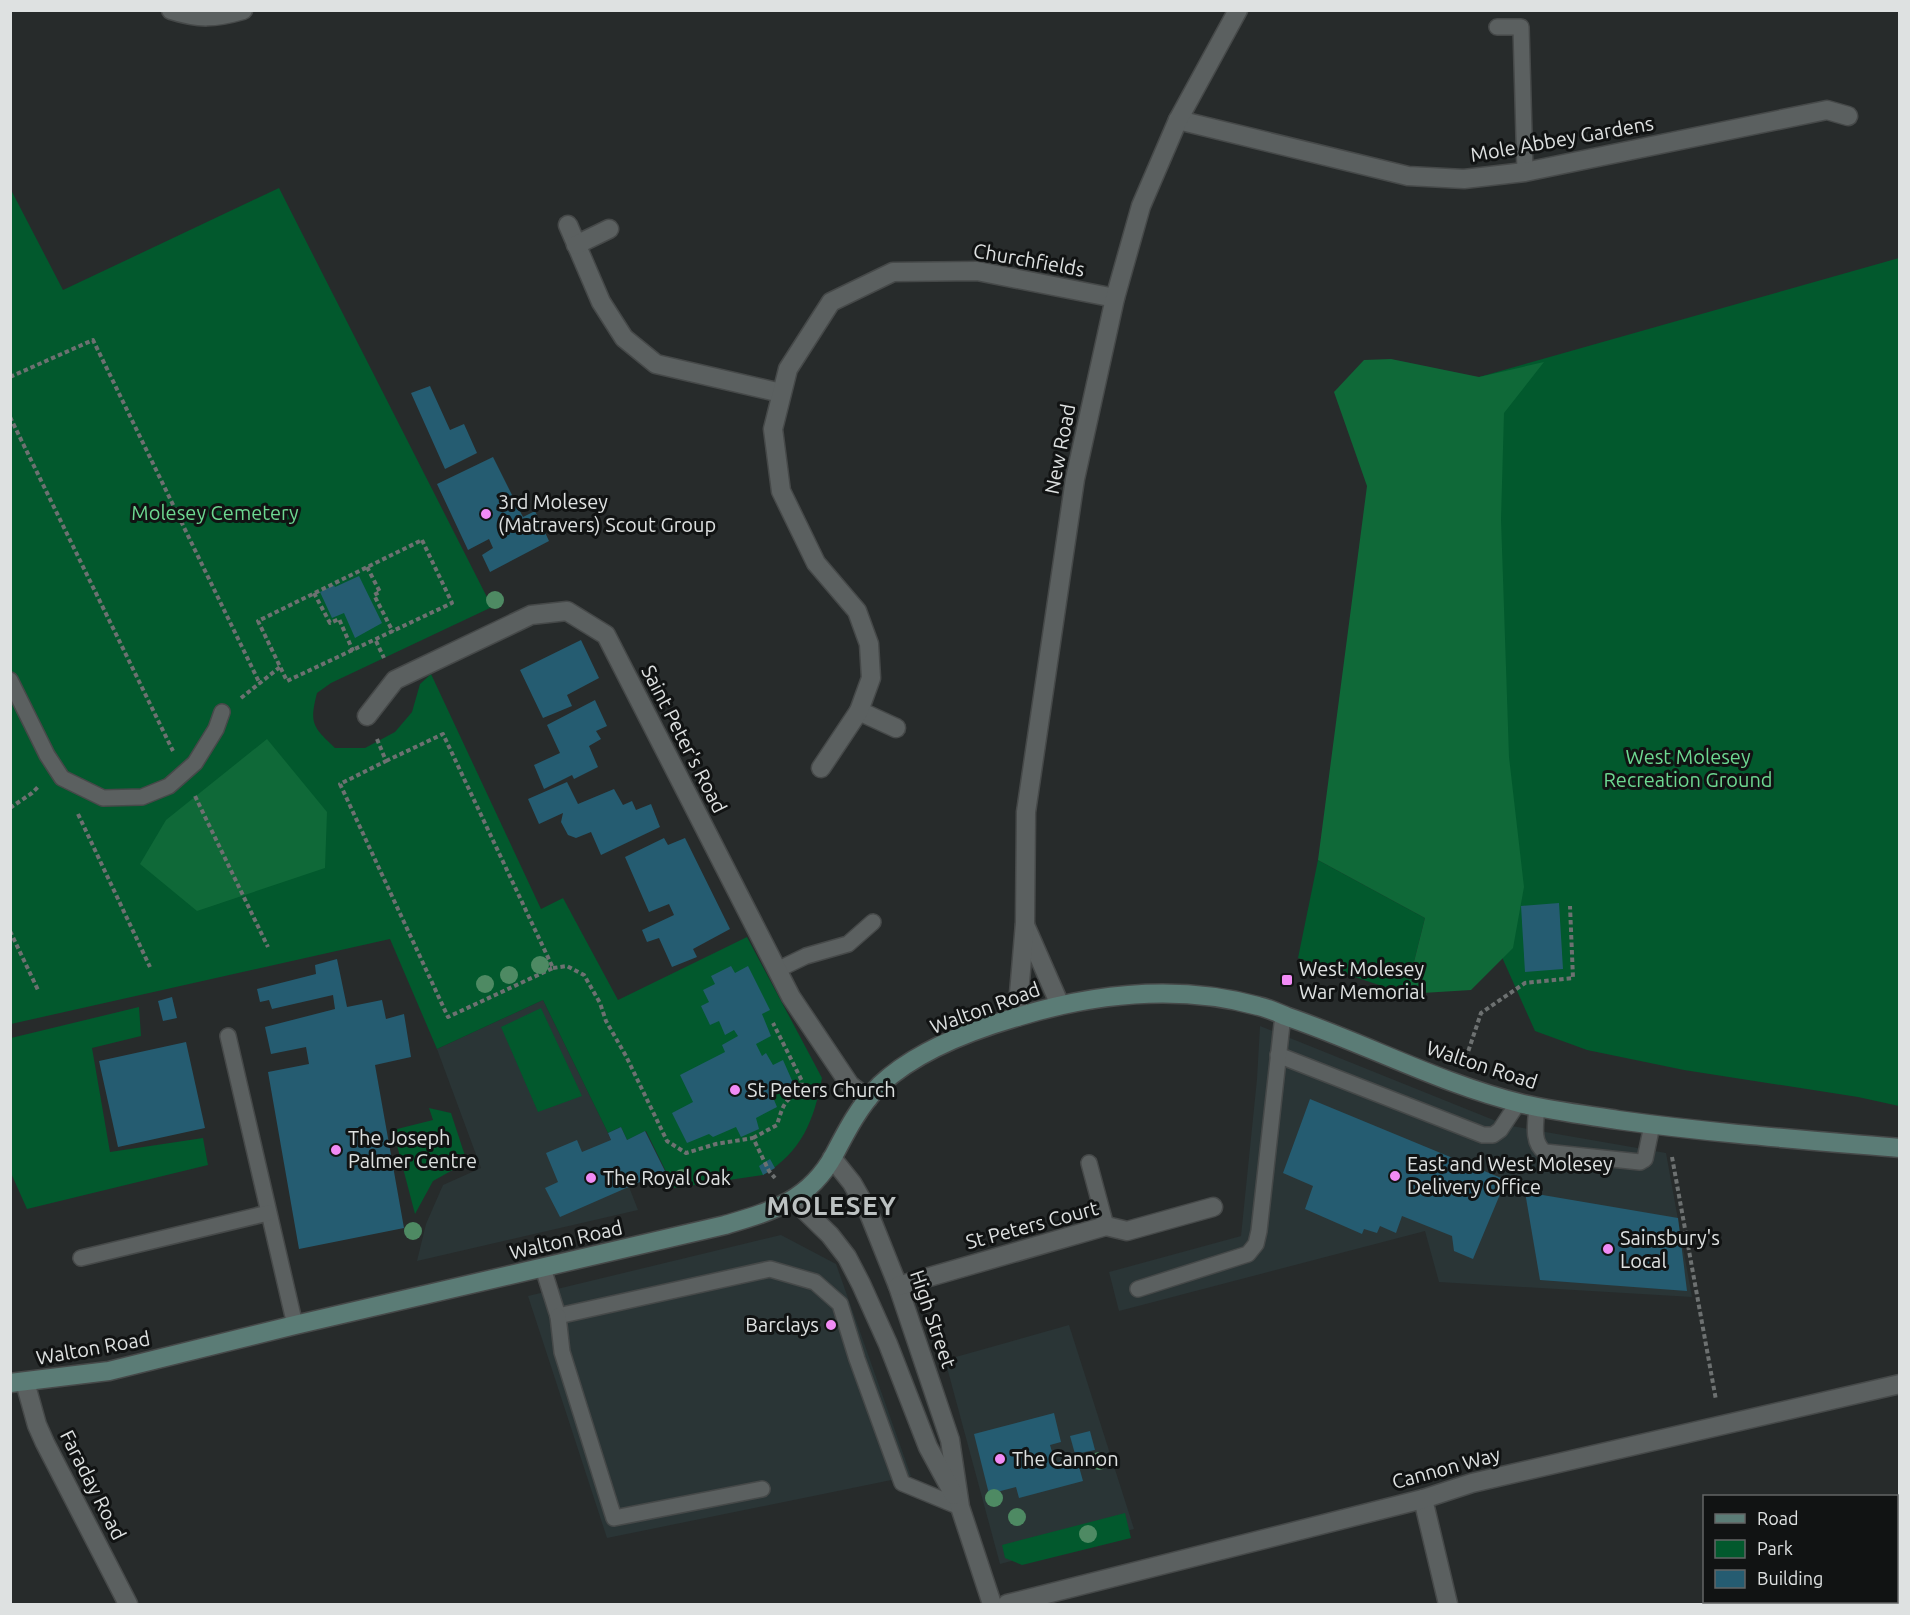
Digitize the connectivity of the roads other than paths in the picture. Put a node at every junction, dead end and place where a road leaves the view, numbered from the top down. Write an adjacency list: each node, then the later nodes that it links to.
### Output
1 (171, 10): 2 (street)
2 (243, 10)
3 (1238, 10): 6 (street, New Road)
4 (1497, 27): 7 (lane)
5 (1848, 116): 7 (street, Mole Abbey Gardens)
6 (1178, 120): 7 (street, Mole Abbey Gardens); 11 (street, New Road)
7 (1525, 172)
8 (568, 225): 10 (street)
9 (609, 229): 10 (street)
10 (576, 245): 12 (street)
11 (1115, 298): 12 (street, Churchfields); 20 (street, New Road)
12 (781, 393): 14 (street, Churchfields)
13 (10, 680): 15 (lane)
14 (859, 711): 17 (street); 18 (street, Churchfields)
15 (222, 712)
16 (367, 716): 21 (street, Saint Peter's Road)
17 (896, 728)
18 (820, 768)
19 (873, 922): 21 (lane)
20 (1024, 923): 22 (street, New Road); 24 (street, New Road)
21 (777, 970): 27 (street, Saint Peter's Road)
22 (1060, 1005): 23 (main road, Walton Road); 24 (main road, Walton Road)
23 (1282, 1015): 26 (lane); 28 (main road, Walton Road)
24 (1017, 1017): 27 (main road, Walton Road)
25 (228, 1036): 36 (lane)
26 (1278, 1055): 28 (lane); 41 (lane)
27 (868, 1099): 32 (main road, Walton Road)
28 (1518, 1102): 29 (main road, Walton Road)
29 (1537, 1107): 30 (main road, Walton Road); 30 (lane)
30 (1658, 1125): 31 (main road, Walton Road)
31 (1899, 1148)
32 (832, 1158): 34 (main road, Walton Road); 40 (street, High Street)
33 (1089, 1163): 37 (lane)
34 (794, 1200): 39 (main road, Walton Road); 48 (street, High Street)
35 (1213, 1207): 37 (street, St Peters Court)
36 (268, 1213): 38 (lane); 43 (lane)
37 (1106, 1226): 40 (street, St Peters Court)
38 (81, 1258)
39 (543, 1268): 42 (lane); 43 (main road, Walton Road)
40 (898, 1286): 48 (street, High Street)
41 (1138, 1289)
42 (558, 1316): 46 (lane); 48 (lane)
43 (296, 1325): 44 (main road, Walton Road)
44 (18, 1383): 49 (street, Faraday Road)
45 (1899, 1384): 47 (street, Cannon Way)
46 (762, 1489)
47 (1423, 1499): 51 (street, Cannon Way); 52 (street)
48 (960, 1507): 50 (street, High Street)
49 (128, 1605)
50 (992, 1605)
51 (1007, 1605)
52 (1448, 1605)

